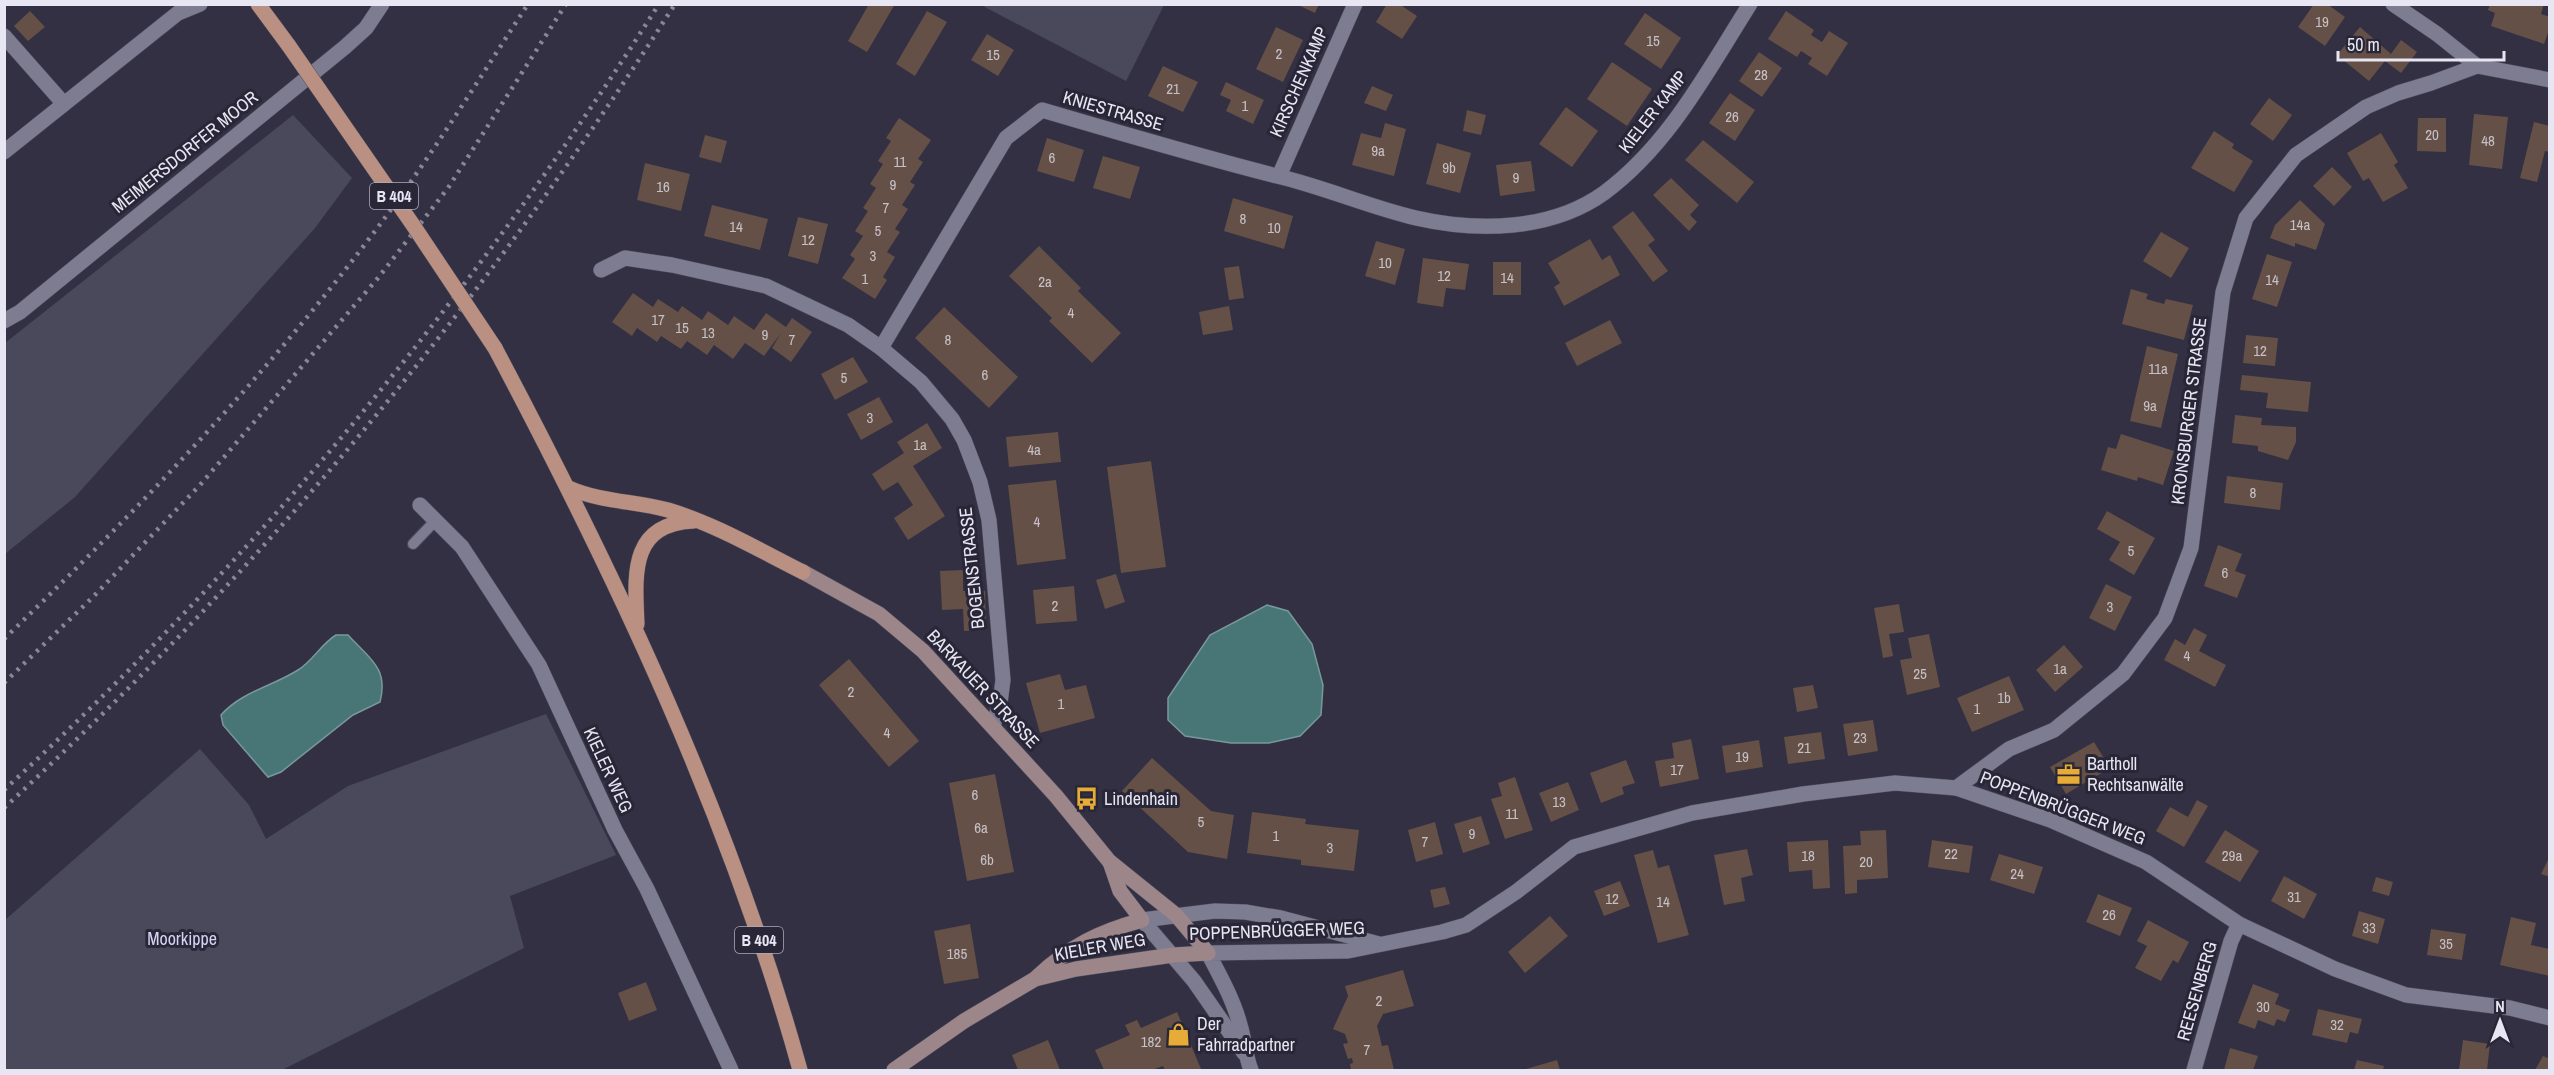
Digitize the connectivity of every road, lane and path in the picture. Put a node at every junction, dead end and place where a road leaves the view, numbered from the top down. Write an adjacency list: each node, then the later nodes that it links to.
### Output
1 (200, 4): 7 (street)
2 (258, 4): 17 (main road, B 404, bridge)
3 (382, 4): 15 (street, MEIMERSDORFER MOOR)
4 (1355, 4): 13 (street, KIRSCHENKAMP)
5 (1750, 4): 13 (street, KIELER KAMP)
6 (2393, 4): 9 (street)
7 (180, 9): 11 (street)
8 (4, 36): 11 (street)
9 (2477, 66): 10 (street); 25 (street, KRONSBURGER STRASSE)
10 (2550, 80)
11 (64, 104): 12 (street)
12 (4, 152)
13 (1279, 176): 16 (street, KNIESTRASSE)
14 (601, 270): 16 (street, BOGENSTRASSE)
15 (4, 321)
16 (881, 348): 24 (street, BOGENSTRASSE)
17 (569, 488): 20 (main road); 23 (main road, B 404)
18 (420, 505): 19 (street, KIELER WEG)
19 (436, 520): 21 (lane); 37 (street, KIELER WEG)
20 (700, 521): 22 (main road); 23 (main road)
21 (412, 544)
22 (803, 572): 24 (street, BARKAUER STRASSE)
23 (637, 630): 36 (main road, B 404)
24 (993, 726): 26 (street, BARKAUER STRASSE)
25 (1956, 788): 29 (street, POPPENBRÜGGER WEG); 30 (street, POPPENBRÜGGER WEG)
26 (1110, 861): 27 (street, BARKAUER STRASSE); 28 (street, BARKAUER STRASSE)
27 (1176, 915): 28 (street, POPPENBRÜGGER WEG); 30 (street, POPPENBRÜGGER WEG); 31 (street, BARKAUER STRASSE)
28 (1142, 920): 32 (street, BARKAUER STRASSE); 33 (street, KIELER WEG)
29 (2239, 924): 34 (street, POPPENBRÜGGER WEG); 40 (street, REESENBERG)
30 (1382, 944): 31 (street, POPPENBRÜGGER WEG)
31 (1208, 953): 32 (street, POPPENBRÜGGER WEG); 35 (street, BARKAUER STRASSE)
32 (1173, 955): 33 (street, KIELER WEG); 35 (street, BARKAUER STRASSE)
33 (1035, 979): 38 (street, KIELER WEG)
34 (2550, 1018)
35 (1245, 1054): 39 (street, BARKAUER STRASSE)
36 (798, 1065)
37 (731, 1071)
38 (894, 1071)
39 (1251, 1071)
40 (2194, 1071)

